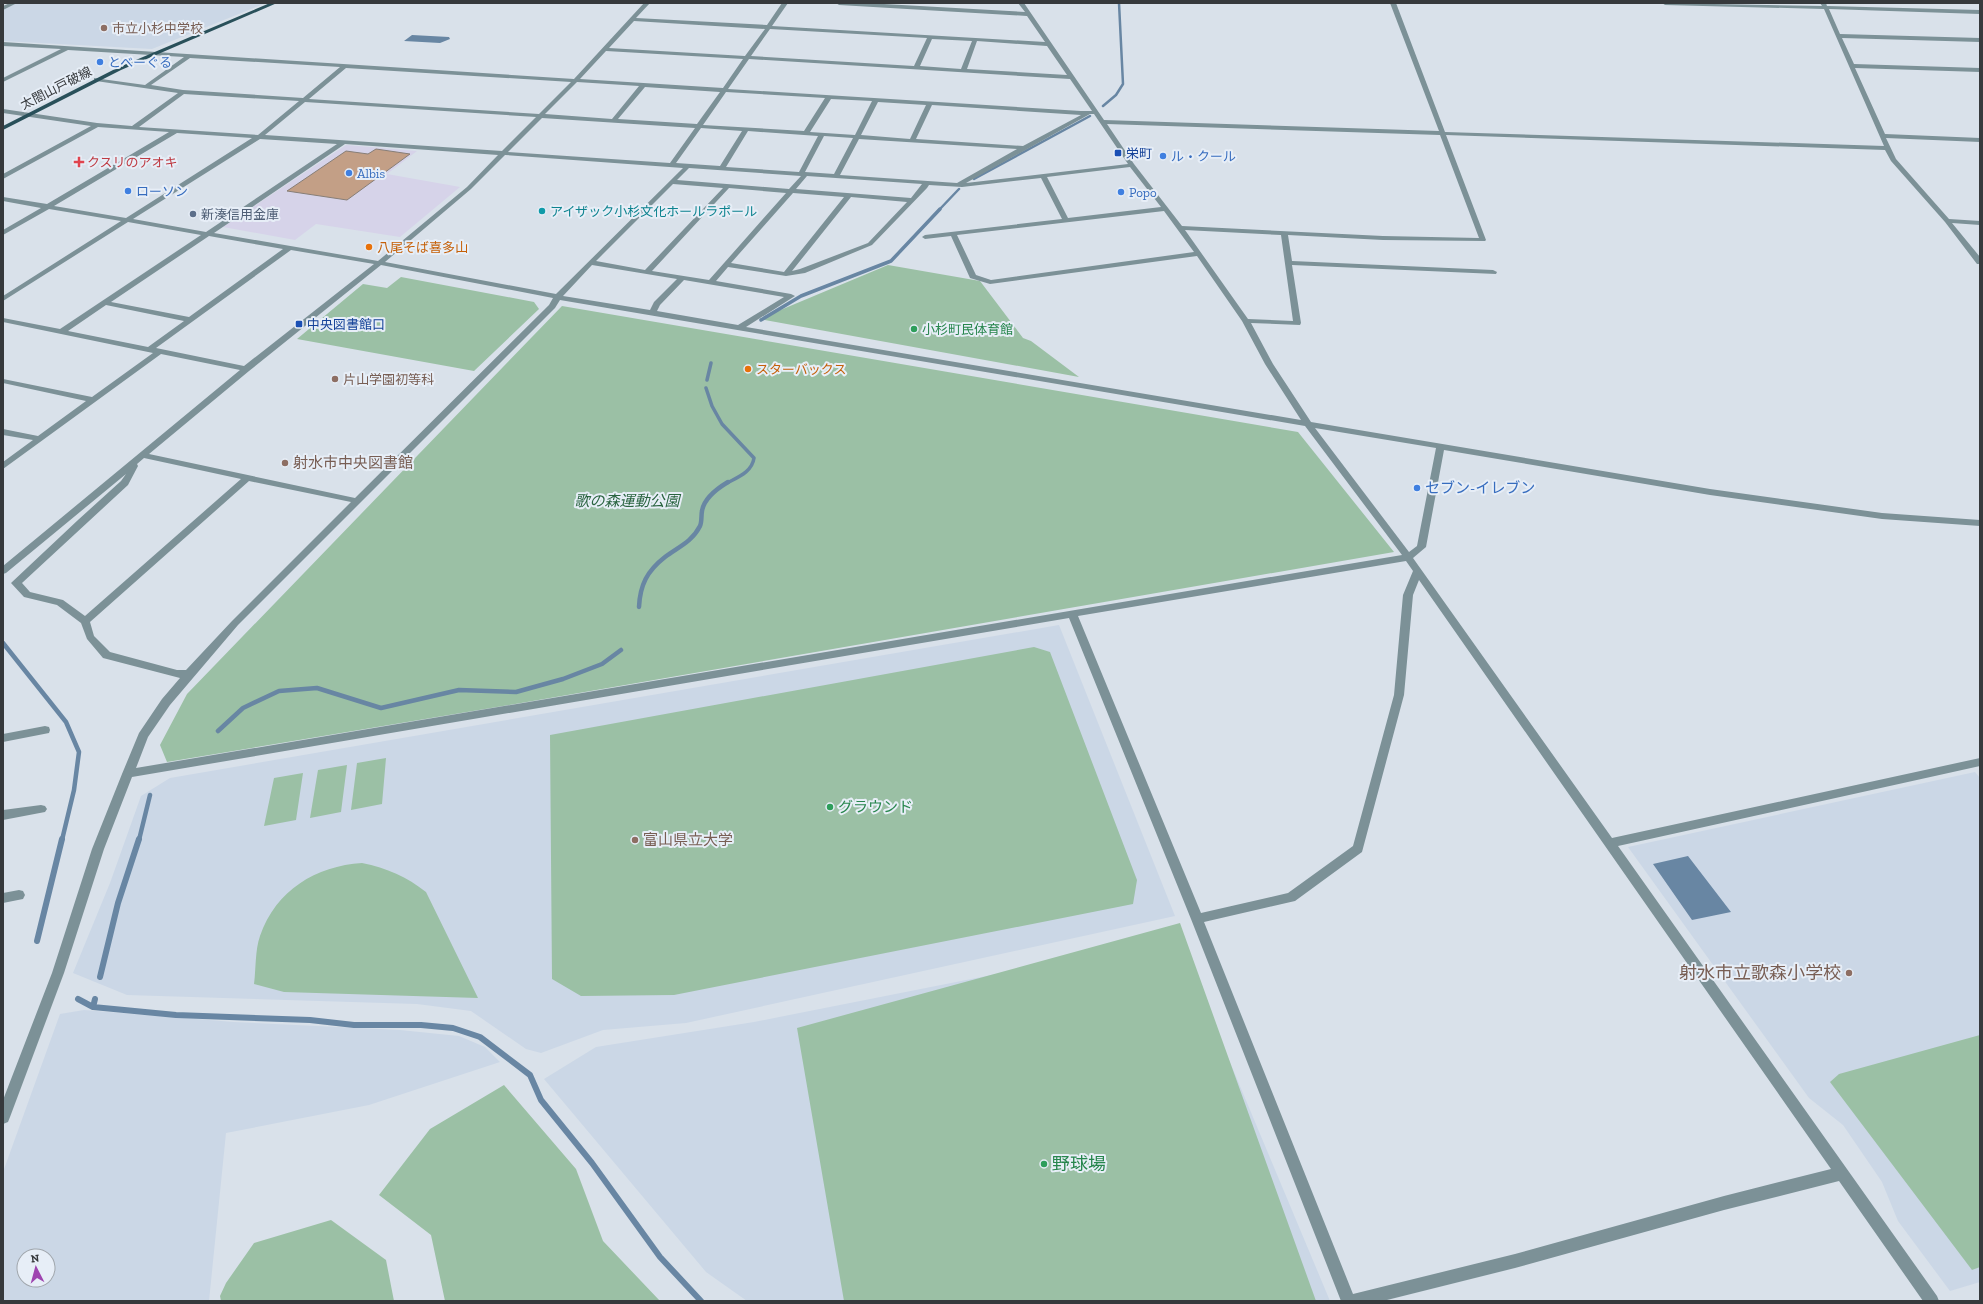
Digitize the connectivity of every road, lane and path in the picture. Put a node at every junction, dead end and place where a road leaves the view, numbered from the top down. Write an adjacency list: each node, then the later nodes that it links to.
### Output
1 (14, 3): 12 (street)
2 (274, 3): 25 (main road, 太閤山戸破線)
3 (647, 3): 15 (street)
4 (785, 3): 16 (street)
5 (839, 3): 14 (street)
6 (1021, 3): 14 (street)
7 (1393, 3): 56 (street)
8 (1665, 3): 10 (street)
9 (1735, 3): 10 (street)
10 (1742, 5): 11 (street)
11 (1824, 5): 13 (street); 17 (street)
12 (3, 8)
13 (1980, 12)
14 (1028, 14): 22 (street)
15 (633, 19): 16 (street); 24 (street)
16 (768, 28): 18 (street); 27 (street)
17 (1838, 36): 20 (street); 29 (street)
18 (930, 37): 19 (street); 30 (street)
19 (975, 40): 22 (street); 32 (street)
20 (1980, 40)
21 (3, 44): 23 (street)
22 (1049, 44): 33 (street)
23 (68, 48): 25 (street); 35 (street)
24 (605, 49): 27 (street); 36 (street)
25 (154, 54): 26 (street); 34 (main road, 太閤山戸破線)
26 (189, 56): 28 (street); 38 (street)
27 (746, 58): 30 (street); 39 (street)
28 (345, 66): 36 (street); 42 (street)
29 (1850, 66): 31 (street); 59 (street)
30 (916, 68): 32 (street)
31 (1980, 70)
32 (963, 71): 33 (street)
33 (1072, 77): 48 (street)
34 (96, 79): 38 (street); 46 (main road, 太閤山戸破線)
35 (3, 80)
36 (575, 81): 37 (street); 47 (street)
37 (643, 85): 39 (street); 49 (street)
38 (145, 87): 40 (street)
39 (724, 90): 41 (street); 51 (street)
40 (183, 92): 42 (street); 53 (street)
41 (829, 97): 43 (street); 57 (street)
42 (305, 100): 47 (street); 60 (street)
43 (876, 100): 44 (street); 61 (street)
44 (930, 104): 48 (street); 63 (street)
45 (3, 111): 46 (street)
46 (28, 115): 50 (street); 52 (main road, 太閤山戸破線)
47 (541, 116): 49 (street); 67 (street)
48 (1096, 116): 56 (street); 65 (street); 69 (street)
49 (614, 120): 51 (street)
50 (97, 125): 53 (street); 75 (street)
51 (698, 126): 54 (street); 68 (street)
52 (3, 128)
53 (133, 128): 55 (street)
54 (746, 130): 57 (street); 71 (street)
55 (176, 131): 60 (street); 84 (street)
56 (1442, 133): 66 (street); 91 (street)
57 (806, 134): 58 (street)
58 (822, 135): 61 (street); 72 (street)
59 (1882, 136): 62 (street); 66 (street)
60 (258, 137): 64 (street); 86 (street)
61 (855, 137): 63 (street); 73 (street)
62 (1980, 140)
63 (912, 141): 65 (street)
64 (343, 143): 67 (street); 93 (street)
65 (1025, 148): 78 (street)
66 (1887, 148): 88 (street)
67 (504, 153): 68 (street); 99 (street)
68 (672, 165): 70 (street)
69 (1132, 165): 74 (street); 85 (street)
70 (688, 166): 71 (street); 76 (street)
71 (722, 168): 72 (street)
72 (803, 174): 73 (street); 80 (street)
73 (836, 176): 77 (street)
74 (1042, 176): 78 (street); 87 (street)
75 (3, 177)
76 (672, 182): 79 (street); 100 (street)
77 (926, 182): 78 (street); 83 (street)
78 (957, 184)
79 (728, 186): 80 (street); 103 (street)
80 (792, 191): 81 (street); 102 (street)
81 (849, 195): 83 (street); 105 (street)
82 (3, 199): 84 (street)
83 (912, 200): 105 (street)
84 (48, 206): 86 (street); 92 (street)
85 (1165, 209): 87 (street); 90 (street)
86 (126, 220): 93 (street); 109 (street)
87 (1066, 220): 94 (street)
88 (1947, 221): 89 (street); 98 (street)
89 (1980, 223)
90 (1180, 228): 91 (street); 97 (street)
91 (1284, 232): 101 (street)
92 (3, 233)
93 (205, 234): 96 (street); 110 (street)
94 (953, 234): 95 (street); 97 (street)
95 (925, 237)
96 (289, 248): 99 (street); 113 (street)
97 (1198, 254): 114 (street)
98 (1980, 262)
99 (379, 263): 108 (street); 119 (street)
100 (592, 263): 103 (street); 108 (street)
101 (1288, 263): 104 (street); 114 (street)
102 (728, 264): 105 (street); 107 (street)
103 (648, 272): 106 (street)
104 (1493, 272)
105 (786, 274)
106 (683, 278): 107 (street); 111 (street)
107 (711, 282): 115 (street)
108 (558, 297): 111 (street); 129 (street)
109 (3, 299)
110 (106, 303): 113 (street); 116 (street)
111 (652, 313): 115 (street)
112 (3, 320): 116 (street)
113 (190, 320): 117 (street)
114 (1246, 321): 122 (street)
115 (740, 327): 122 (street)
116 (61, 332): 117 (street)
117 (150, 349): 118 (street)
118 (160, 351): 119 (street); 121 (street)
119 (246, 369): 126 (street)
120 (3, 381): 121 (street)
121 (93, 400): 124 (street)
122 (1308, 424): 125 (street); 131 (street)
123 (3, 432): 124 (street)
124 (39, 439): 127 (street)
125 (1440, 447): 130 (street); 131 (street)
126 (139, 458): 128 (street); 132 (street); 135 (street)
127 (3, 466)
128 (248, 477): 129 (street); 135 (street)
129 (358, 501): 136 (street)
130 (1980, 523)
131 (1408, 557): 133 (street); 134 (street)
132 (3, 570)
133 (1418, 571): 143 (street); 146 (street)
134 (1072, 614): 140 (street); 146 (street)
135 (85, 621): 136 (street)
136 (189, 674): 140 (street)
137 (45, 730): 138 (street)
138 (3, 738)
139 (1980, 762): 143 (street)
140 (127, 774): 147 (street)
141 (41, 808): 142 (street)
142 (3, 815)
143 (1610, 843): 148 (street)
144 (19, 895): 145 (street)
145 (3, 898)
146 (1197, 919): 149 (street)
147 (3, 1116)
148 (1842, 1173): 150 (street); 151 (street)
149 (1348, 1301)
150 (1353, 1301)
151 (1932, 1301)

